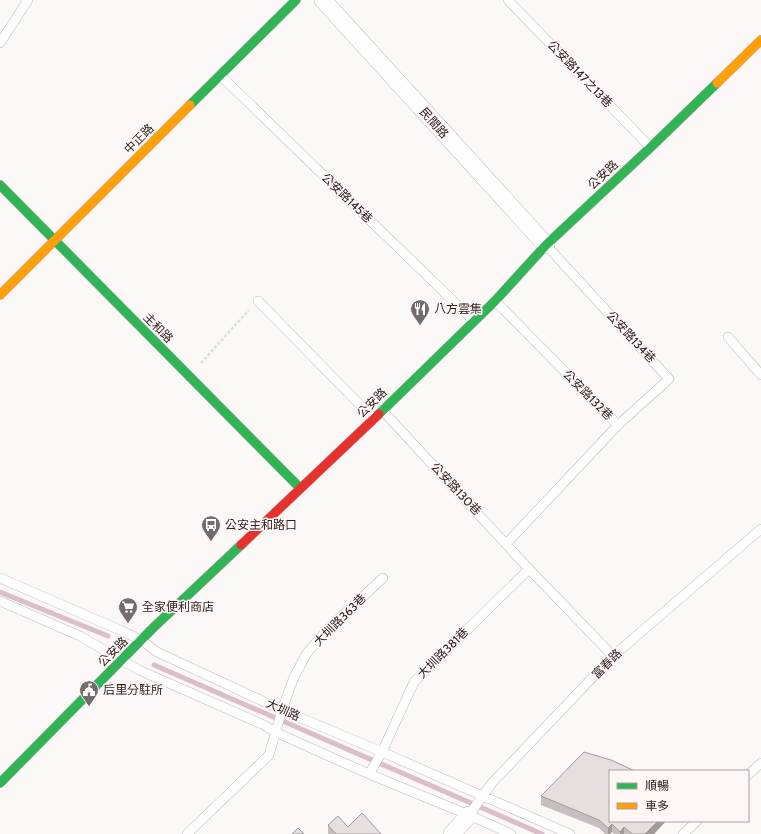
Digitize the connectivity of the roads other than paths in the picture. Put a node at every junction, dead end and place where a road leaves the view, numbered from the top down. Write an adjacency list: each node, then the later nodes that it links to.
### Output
1 (28, 0): 6 (lane)
2 (296, 0): 7 (main road, 中正路)
3 (323, 0): 11 (street, 民間路)
4 (508, 0): 8 (lane, 公安路147之13巷)
5 (761, 40): 8 (main road, 公安路)
6 (0, 43)
7 (220, 75): 10 (main road, 中正路); 15 (lane, 公安路145巷)
8 (651, 147): 11 (main road, 公安路)
9 (0, 185): 10 (main road, 主和路)
10 (54, 241): 12 (main road, 中正路); 21 (main road, 主和路)
11 (546, 245): 13 (main road, 公安路); 20 (lane, 公安路134巷)
12 (0, 295)
13 (495, 300): 15 (main road, 公安路); 20 (lane, 公安路132巷)
14 (258, 301): 19 (lane)
15 (474, 321): 18 (main road, 公安路)
16 (728, 337): 17 (lane)
17 (761, 375)
18 (382, 410): 19 (main road, 公安路); 23 (lane, 公安路130巷)
19 (374, 419): 21 (main road, 公安路)
20 (618, 425): 23 (lane, 公安路132巷)
21 (300, 488): 28 (main road, 公安路)
22 (761, 529): 29 (lane, 富春路)
23 (506, 544): 24 (lane, 公安路130巷)
24 (529, 568): 29 (lane, 公安路130巷); 33 (lane, 大圳路381巷)
25 (0, 578): 28 (lane, 大圳路)
26 (383, 578): 31 (lane, 大圳路363巷)
27 (0, 601): 30 (lane, 大圳路)
28 (141, 640): 30 (main road, 公安路); 31 (lane, 大圳路)
29 (613, 656): 38 (lane, 富春路)
30 (122, 660): 32 (lane, 大圳路); 37 (main road, 公安路)
31 (282, 710): 32 (lane, 大圳路363巷); 33 (lane, 大圳路)
32 (275, 732): 35 (lane, 大圳路); 41 (lane, 大圳路363巷)
33 (382, 752): 35 (lane, 大圳路381巷); 38 (lane, 大圳路)
34 (761, 763): 36 (lane)
35 (369, 774): 39 (lane, 大圳路)
36 (749, 774)
37 (0, 783)
38 (483, 796): 39 (lane, 富春路); 44 (lane, 大圳路)
39 (469, 815): 42 (street); 43 (lane, 大圳路)
40 (696, 822): 45 (lane)
41 (187, 834)
42 (452, 834)
43 (510, 834)
44 (570, 834)
45 (683, 834)

